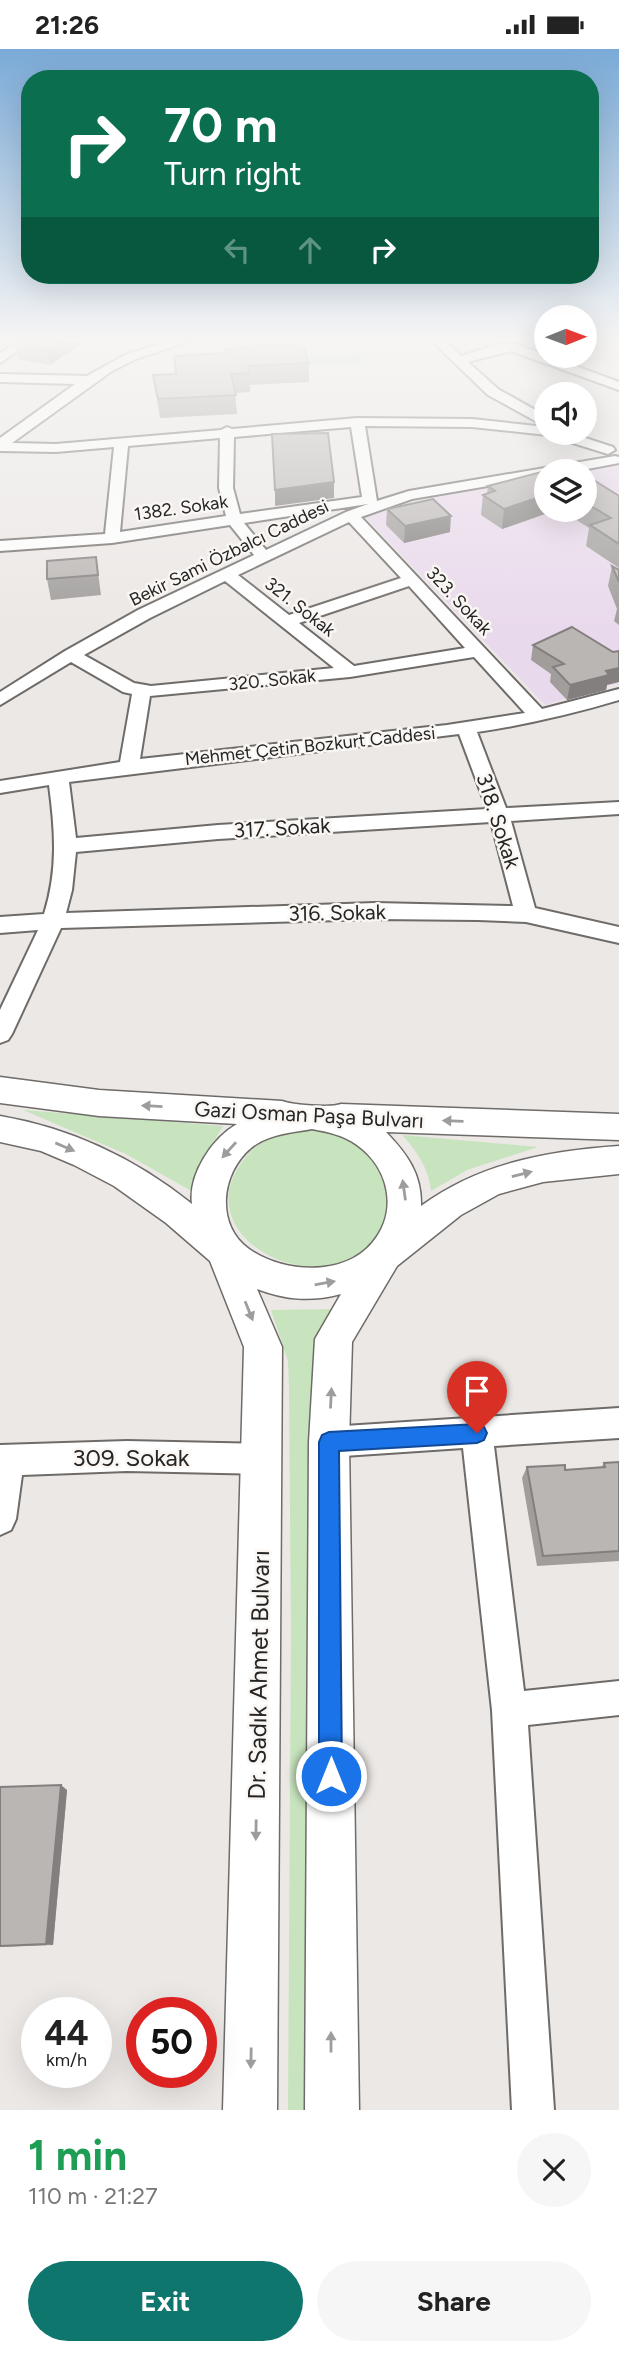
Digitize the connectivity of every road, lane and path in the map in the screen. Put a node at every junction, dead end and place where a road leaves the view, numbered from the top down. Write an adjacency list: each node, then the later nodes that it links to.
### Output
1 (71, 438): 8 (street)
2 (152, 438): 6 (street)
3 (227, 438): 13 (street)
4 (360, 438): 11 (street)
5 (597, 439): 9 (street)
6 (122, 441): 8 (street); 14 (street)
7 (595, 445): 9 (street)
8 (3, 446)
9 (616, 451): 10 (street, Bekir Sami Özbalcı Caddesi)
10 (409, 495): 11 (street, 1382. Sokak); 12 (street, Bekir Sami Özbalcı Caddesi)
11 (370, 500): 13 (street, 1382. Sokak)
12 (351, 515): 16 (street, Bekir Sami Özbalcı Caddesi); 18 (street, 323. Sokak)
13 (235, 520): 14 (street, 1382. Sokak); 16 (street)
14 (113, 537): 15 (street, 1382. Sokak)
15 (0, 546)
16 (262, 555): 17 (street, Bekir Sami Özbalcı Caddesi)
17 (226, 574): 19 (street, 321. Sokak); 21 (street, Bekir Sami Özbalcı Caddesi)
18 (412, 580): 19 (street); 20 (street, 323. Sokak)
19 (285, 622): 22 (street, 321. Sokak)
20 (479, 651): 22 (street, 320. Sokak); 26 (street, 323. Sokak)
21 (71, 655): 23 (street, 320. Sokak); 24 (street, Bekir Sami Özbalcı Caddesi)
22 (350, 672): 23 (street, 320. Sokak)
23 (142, 690): 28 (street)
24 (0, 700)
25 (616, 702): 26 (street, Mehmet Çetin Bozkurt Caddesi)
26 (538, 716): 27 (street, Mehmet Çetin Bozkurt Caddesi)
27 (466, 728): 28 (street, Mehmet Çetin Bozkurt Caddesi); 32 (street, 318. Sokak)
28 (129, 766): 29 (street, Mehmet Çetin Bozkurt Caddesi)
29 (58, 776): 30 (street, Mehmet Çetin Bozkurt Caddesi); 33 (street)
30 (0, 787)
31 (619, 808): 32 (street, 317. Sokak)
32 (499, 815): 33 (street, 317. Sokak); 34 (street, 318. Sokak)
33 (65, 846): 35 (street)
34 (526, 914): 35 (street, 316. Sokak); 37 (street, 316. Sokak)
35 (53, 921): 36 (street, 316. Sokak); 38 (street)
36 (0, 925)
37 (619, 935)
38 (0, 1034)
39 (0, 1090): 40 (main road, Gazi Osman Paşa Bulvarı, one-way to 39)
40 (312, 1116): 41 (main road, Gazi Osman Paşa Bulvarı, one-way to 40); 44 (main road, one-way to 44); 45 (main road, one-way to 40)
41 (619, 1128)
42 (0, 1129): 44 (main road, one-way to 44)
43 (619, 1160): 45 (main road, one-way to 43)
44 (223, 1248): 45 (main road, one-way to 45); 49 (main road, Dr. Sadık Ahmet Bulvarı, one-way to 49)
45 (384, 1253): 48 (main road, one-way to 45)
46 (619, 1423): 47 (street)
47 (477, 1433): 48 (street); 53 (street)
48 (329, 1442): 55 (main road, one-way to 48)
49 (263, 1459): 50 (street, 309. Sokak); 54 (main road, Dr. Sadık Ahmet Bulvarı, one-way to 54)
50 (4, 1460): 51 (street)
51 (0, 1519)
52 (619, 1699): 53 (street)
53 (509, 1710): 56 (street)
54 (250, 2110)
55 (332, 2110)
56 (533, 2110)

